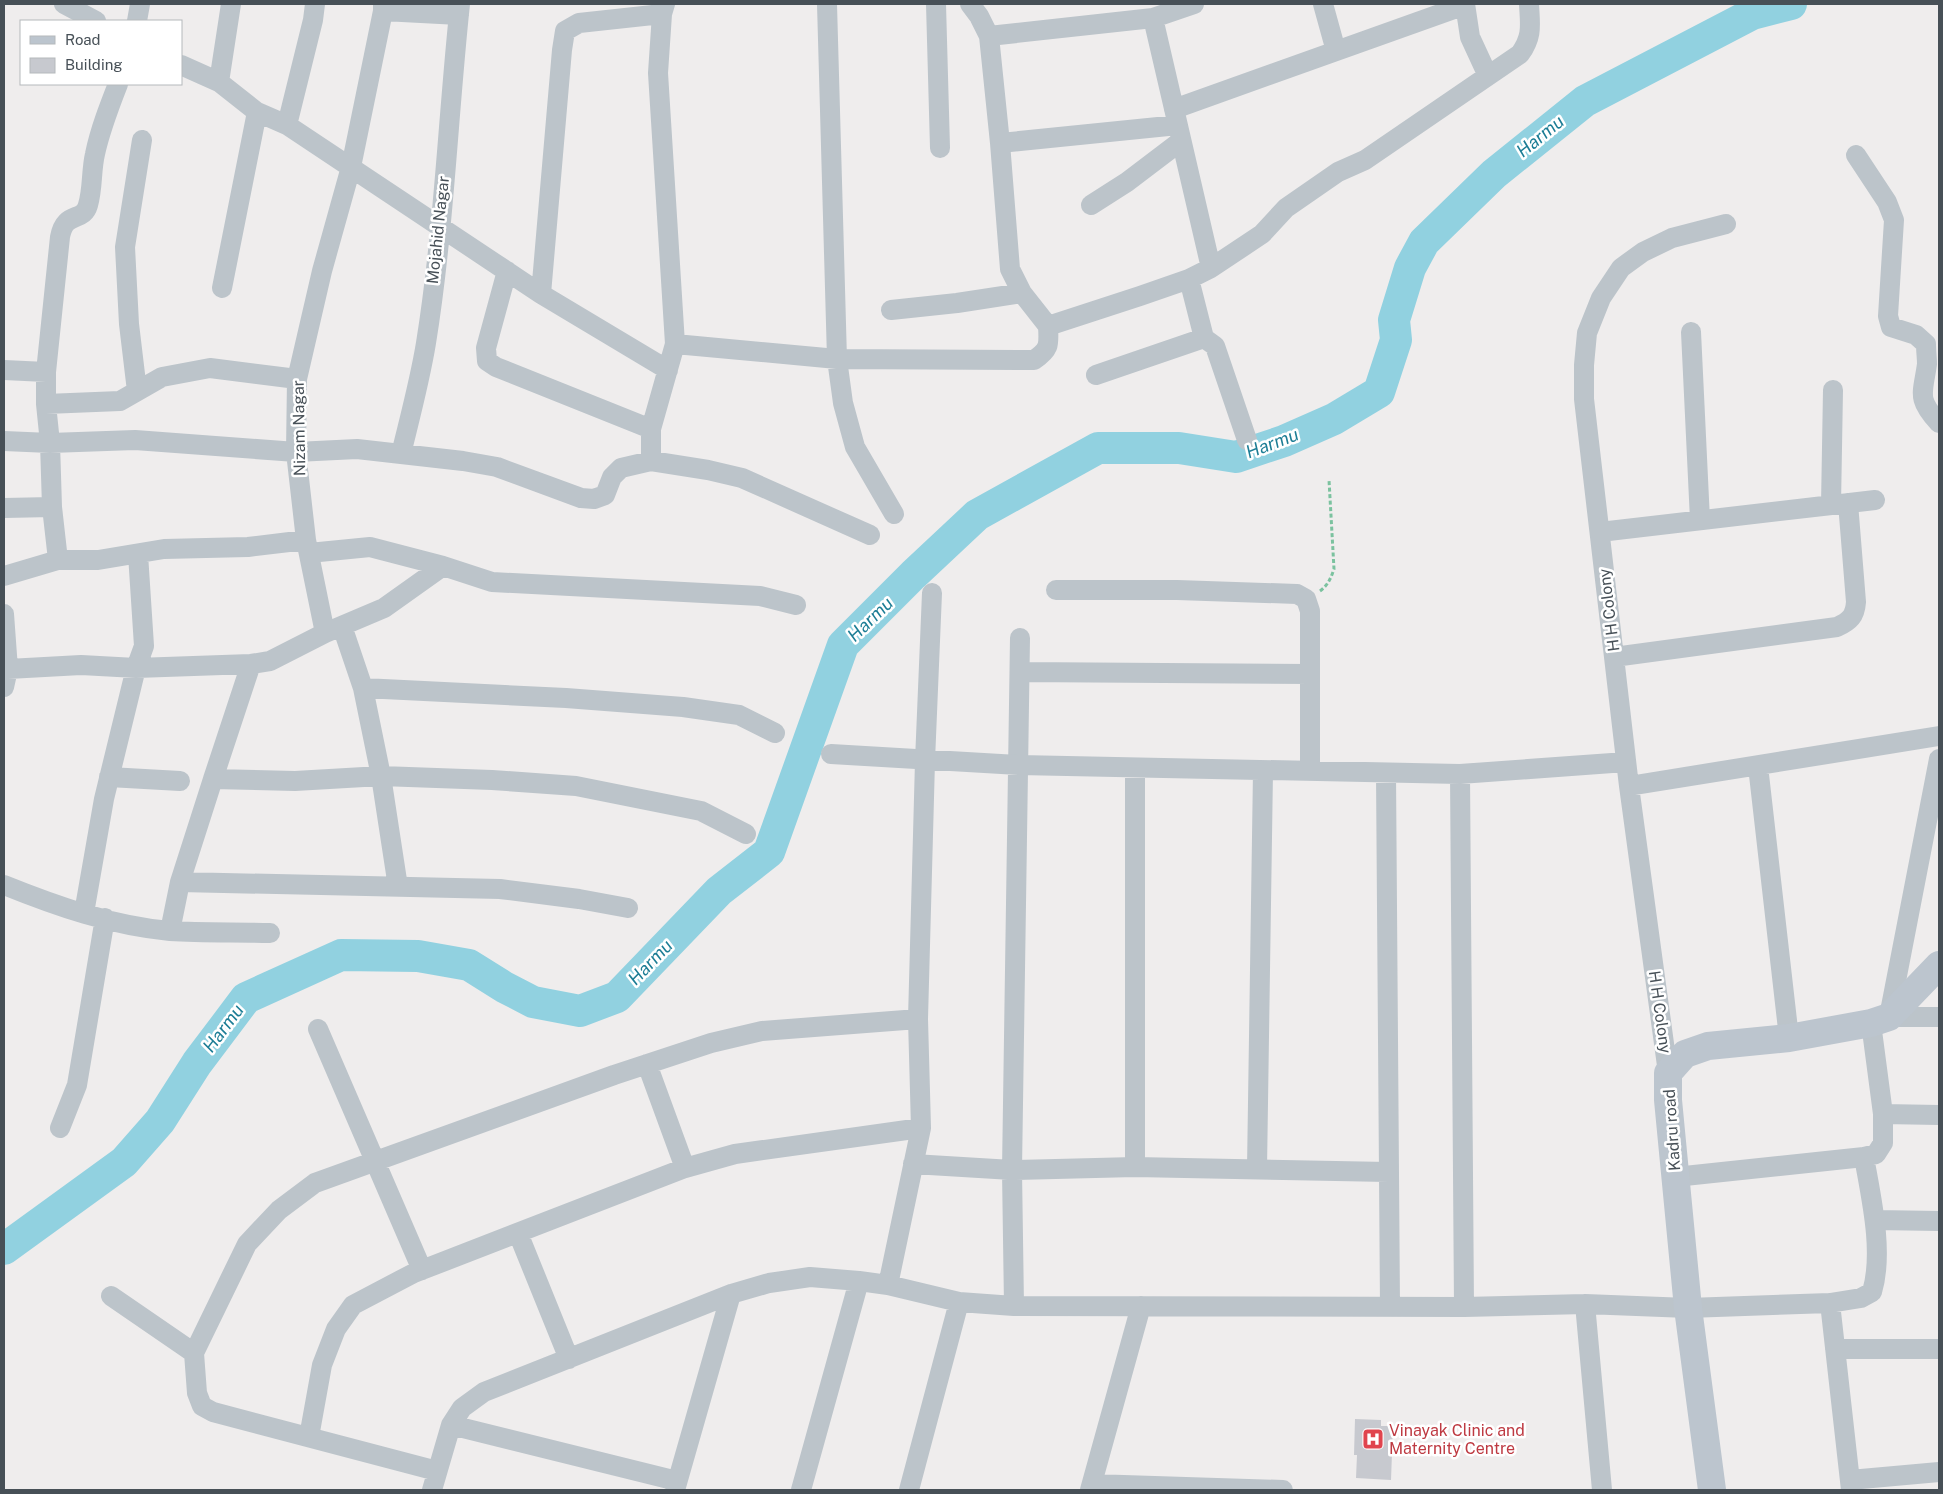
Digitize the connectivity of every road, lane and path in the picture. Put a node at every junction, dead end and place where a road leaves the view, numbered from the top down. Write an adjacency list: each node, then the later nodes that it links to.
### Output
1 (64, 4): 17 (street)
2 (140, 4): 18 (street)
3 (231, 4): 23 (street)
4 (315, 4): 27 (street)
5 (827, 4): 47 (street)
6 (936, 4): 30 (street)
7 (970, 4): 19 (street)
8 (1194, 4): 16 (street)
9 (1323, 4): 20 (street)
10 (1465, 4): 20 (street); 22 (street)
11 (1529, 4): 22 (street)
12 (383, 8): 13 (street); 32 (street, Nizam Nagar)
13 (460, 9): 35 (street, Mojahid Nagar)
14 (663, 9): 41 (street); 46 (street)
15 (1130, 12): 16 (street); 19 (street)
16 (1153, 18): 26 (street)
17 (94, 20)
18 (137, 20)
19 (989, 36): 29 (street)
20 (1336, 51): 26 (street)
21 (182, 65): 23 (street)
22 (1488, 76): 36 (street)
23 (218, 82): 25 (street)
24 (118, 85): 50 (street)
25 (257, 112): 27 (street); 39 (street)
26 (1178, 125): 29 (street); 33 (street); 36 (street)
27 (287, 126): 32 (street)
28 (142, 140): 54 (street)
29 (1000, 143): 40 (street)
30 (940, 148)
31 (1856, 155): 56 (street)
32 (351, 167): 35 (street); 52 (street, Nizam Nagar)
33 (1091, 205)
34 (1726, 224): 71 (street, H H Colony)
35 (439, 227): 37 (street); 62 (street, Mojahid Nagar)
36 (1211, 268): 38 (street)
37 (507, 271): 41 (street); 57 (street)
38 (1189, 279): 43 (street); 45 (street)
39 (222, 288)
40 (1022, 293): 42 (street); 43 (street)
41 (541, 294): 49 (street)
42 (891, 310)
43 (1048, 326): 47 (street)
44 (1691, 332): 70 (street)
45 (1204, 338): 51 (street); 58 (street)
46 (675, 344): 47 (street); 49 (street)
47 (837, 359): 69 (street)
48 (4, 370): 50 (street)
49 (668, 370): 57 (street)
50 (46, 372): 55 (street)
51 (1096, 375)
52 (297, 379): 54 (street); 61 (street, Nizam Nagar)
53 (1833, 390): 66 (street)
54 (137, 391): 55 (street)
55 (46, 404): 60 (street)
56 (1939, 423)
57 (651, 429): 63 (street)
58 (1247, 440)
59 (4, 441): 60 (street)
60 (50, 443): 61 (street); 67 (street)
61 (296, 452): 62 (street); 73 (street, Nizam Nagar)
62 (401, 454): 63 (street)
63 (651, 461): 72 (street)
64 (1329, 480): 80 (path)
65 (1875, 500): 66 (street)
66 (1839, 504): 70 (street); 85 (street)
67 (52, 507): 68 (street); 75 (street)
68 (4, 508)
69 (894, 514)
70 (1700, 520): 71 (street)
71 (1600, 532): 85 (street, H H Colony)
72 (870, 536)
73 (307, 547): 74 (street); 76 (street); 83 (street, Nizam Nagar)
74 (138, 554): 75 (street); 87 (street)
75 (58, 560): 77 (street)
76 (443, 566): 81 (street); 83 (street)
77 (4, 576)
78 (1056, 590): 80 (street)
79 (932, 593): 96 (street)
80 (1306, 599): 89 (street)
81 (796, 605)
82 (4, 614): 90 (street)
83 (334, 630): 86 (street); 91 (street, Nizam Nagar)
84 (1020, 638): 88 (street)
85 (1614, 658): 97 (street, H H Colony)
86 (251, 664): 87 (street); 107 (street)
87 (136, 668): 90 (street); 106 (street)
88 (1020, 672): 89 (street); 98 (street)
89 (1310, 674): 102 (street)
90 (6, 678)
91 (363, 688): 92 (street); 105 (street, Nizam Nagar)
92 (775, 733)
93 (1939, 736): 99 (street)
94 (831, 754): 96 (street)
95 (1939, 759): 122 (street)
96 (925, 761): 98 (street); 121 (street)
97 (1626, 762): 104 (street); 109 (street, H H Colony)
98 (1019, 765): 100 (street); 137 (street)
99 (1758, 766): 109 (street); 124 (street)
100 (1135, 768): 101 (street); 134 (street)
101 (1262, 771): 102 (street); 136 (street)
102 (1310, 771): 103 (street)
103 (1386, 773): 104 (street); 138 (street)
104 (1460, 774): 154 (street)
105 (381, 776): 107 (street); 110 (street); 113 (street, Nizam Nagar)
106 (109, 778): 108 (street); 115 (street)
107 (213, 779): 111 (street)
108 (180, 781)
109 (1629, 786): 126 (street, H H Colony)
110 (746, 834)
111 (180, 882): 113 (street); 117 (street)
112 (4, 885): 115 (street)
113 (398, 887): 114 (street)
114 (628, 908)
115 (84, 913): 116 (street)
116 (105, 918): 117 (street); 129 (street)
117 (170, 930): 118 (street)
118 (270, 933)
119 (1939, 965): 122 (main road)
120 (1939, 1017): 122 (street)
121 (918, 1019): 125 (street); 130 (street)
122 (1880, 1020): 124 (main road, Kadru road); 127 (street)
123 (318, 1029): 132 (street)
124 (1788, 1038): 126 (main road, Kadru road)
125 (647, 1064): 132 (street); 135 (street)
126 (1668, 1073): 139 (main road, Kadru road)
127 (1883, 1114): 128 (street); 131 (street)
128 (1939, 1115)
129 (60, 1128)
130 (921, 1128): 133 (street); 135 (street)
131 (1864, 1157): 139 (street); 140 (street)
132 (375, 1161): 143 (street); 158 (street)
133 (913, 1164): 137 (street); 145 (street)
134 (1136, 1167): 136 (street); 137 (street)
135 (684, 1168): 142 (street)
136 (1257, 1169): 138 (street)
137 (1012, 1170): 151 (street)
138 (1388, 1172): 153 (street)
139 (1675, 1177): 155 (main road, Kadru road)
140 (1875, 1220): 141 (street); 149 (street)
141 (1939, 1222)
142 (518, 1233): 143 (street); 159 (street)
143 (422, 1270): 161 (street)
144 (859, 1281): 145 (street); 146 (street); 168 (street)
145 (888, 1285): 148 (street)
146 (731, 1294): 159 (street); 165 (street)
147 (112, 1296): 158 (street)
148 (959, 1302): 151 (street); 169 (street)
149 (1830, 1303): 155 (street); 156 (street)
150 (1585, 1304): 154 (street); 155 (street); 171 (street)
151 (1014, 1306): 152 (street)
152 (1142, 1306): 153 (street); 166 (street)
153 (1390, 1307): 154 (street)
154 (1464, 1307)
155 (1688, 1308): 172 (main road, Kadru road)
156 (1835, 1349): 157 (street); 164 (street)
157 (1939, 1349)
158 (194, 1353): 161 (street)
159 (569, 1359): 160 (street)
160 (452, 1424): 162 (street); 165 (street)
161 (309, 1437): 162 (street)
162 (437, 1471): 167 (street)
163 (1939, 1472): 164 (street)
164 (1850, 1485)
165 (676, 1486)
166 (1091, 1487): 170 (street)
167 (432, 1490)
168 (802, 1490)
169 (908, 1490)
170 (1283, 1490)
171 (1602, 1490)
172 (1712, 1490)

